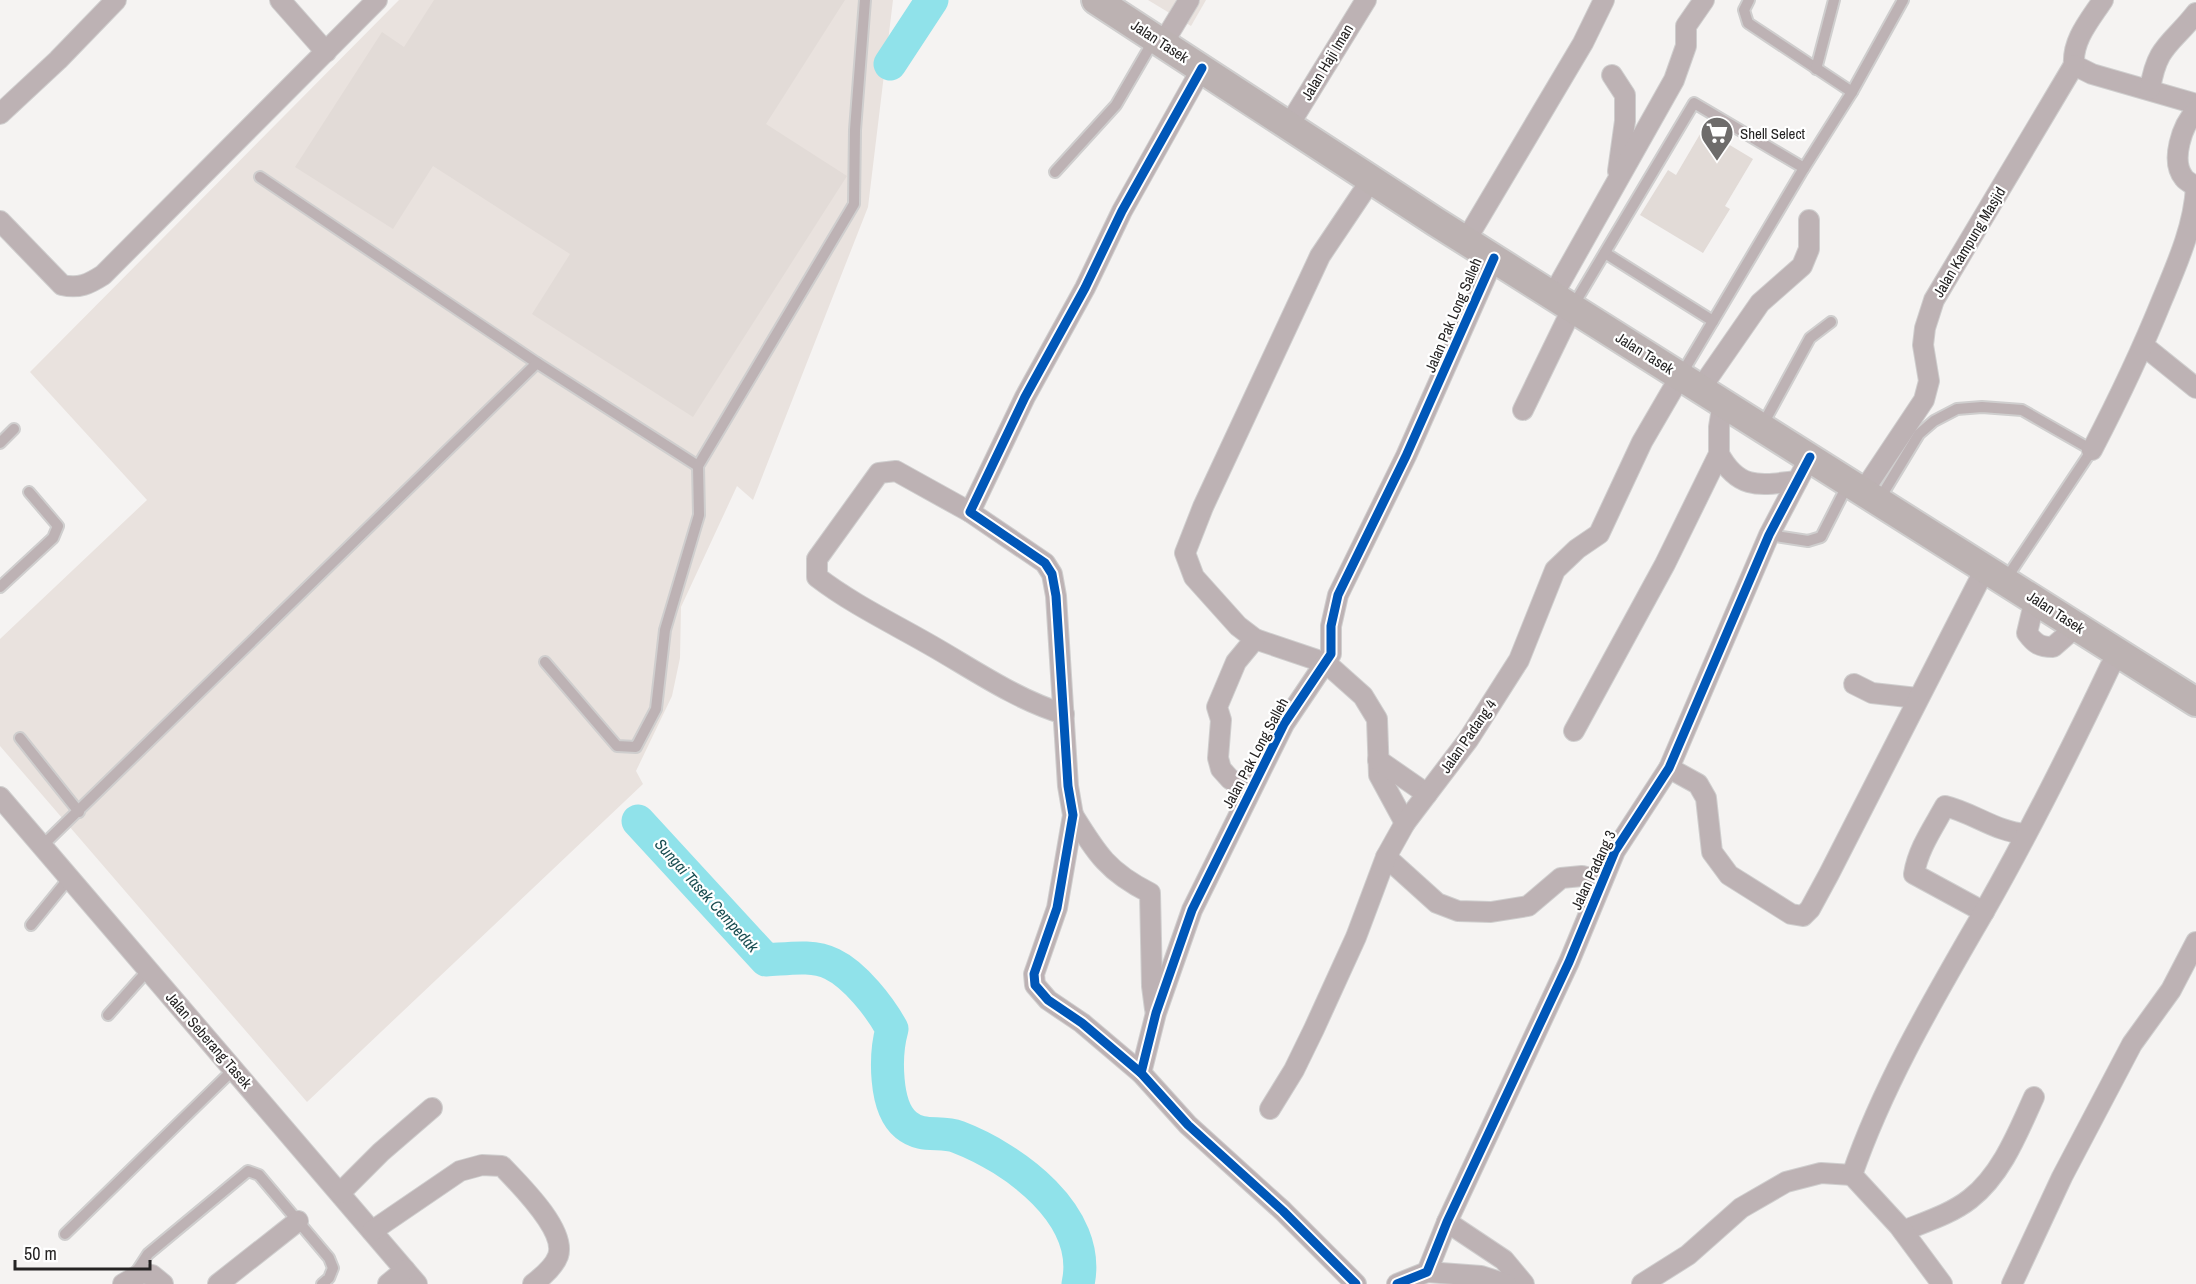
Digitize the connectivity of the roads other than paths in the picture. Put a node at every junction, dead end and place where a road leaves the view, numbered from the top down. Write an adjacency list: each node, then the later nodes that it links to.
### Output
1 (116, 0): 25 (street)
2 (280, 0): 16 (street)
3 (377, 0): 16 (street)
4 (865, 0): 51 (lane)
5 (1096, 0): 15 (main road, Jalan Tasek)
6 (1188, 0): 15 (street)
7 (1365, 0): 26 (street, Jalan Haji Iman)
8 (1604, 0): 35 (street)
9 (1704, 0): 31 (street)
10 (1749, 0): 19 (lane)
11 (1834, 0): 19 (lane)
12 (1903, 0): 22 (lane)
13 (2103, 0): 17 (street, Jalan Kampung Masjid)
14 (2196, 13): 21 (street)
15 (1159, 40): 18 (main road, Jalan Tasek); 28 (lane)
16 (326, 52): 34 (street)
17 (2074, 64): 21 (street); 53 (street, Jalan Kampung Masjid)
18 (1202, 68): 26 (main road, Jalan Tasek); 55 (street)
19 (1816, 69): 22 (lane)
20 (1612, 75): 31 (street)
21 (2150, 89): 23 (street)
22 (1852, 92): 27 (lane)
23 (2196, 104)
24 (2196, 111): 32 (street)
25 (0, 114)
26 (1289, 125): 30 (main road, Jalan Tasek)
27 (1804, 168): 36 (lane); 39 (lane)
28 (1055, 172)
29 (260, 177): 42 (lane)
30 (1371, 180): 35 (main road, Jalan Tasek); 61 (street)
31 (1616, 183): 38 (street)
32 (2196, 187): 41 (street)
33 (1809, 220): 43 (street, Jalan Padang 4)
34 (0, 222)
35 (1466, 240): 37 (main road, Jalan Tasek)
36 (1605, 253): 38 (lane); 39 (lane)
37 (1494, 258): 38 (main road, Jalan Tasek); 64 (street, Jalan Pak Long Salleh)
38 (1563, 301): 43 (main road, Jalan Tasek); 45 (street)
39 (1713, 321): 43 (lane)
40 (1831, 322): 46 (lane)
41 (2144, 346): 44 (street); 49 (street)
42 (537, 363): 51 (lane); 76 (lane)
43 (1702, 388): 46 (main road, Jalan Tasek); 50 (street); 74 (street, Jalan Padang 4)
44 (2196, 388)
45 (1523, 410)
46 (1762, 426): 52 (main road, Jalan Tasek)
47 (14, 429): 48 (lane)
48 (0, 443)
49 (2092, 450): 53 (lane); 57 (lane)
50 (1719, 454): 52 (street); 69 (street)
51 (698, 466): 63 (lane)
52 (1804, 469): 53 (main road, Jalan Tasek); 56 (street, Jalan Padang 3)
53 (1864, 491): 56 (lane); 57 (main road, Jalan Tasek)
54 (29, 492): 58 (lane)
55 (970, 512): 68 (street); 68 (street)
56 (1769, 535): 72 (street, Jalan Padang 3)
57 (1996, 573): 59 (main road, Jalan Tasek); 66 (street)
58 (0, 587)
59 (2035, 599): 60 (main road, Jalan Tasek); 60 (street)
60 (2077, 626): 62 (main road, Jalan Tasek)
61 (1255, 639): 64 (street); 73 (street)
62 (2120, 653): 67 (main road, Jalan Tasek); 79 (street)
63 (545, 662)
64 (1326, 663): 71 (street); 73 (street, Jalan Pak Long Salleh)
65 (1854, 684): 66 (street)
66 (1917, 698): 72 (street)
67 (2196, 702)
68 (1064, 714): 77 (street)
69 (1574, 731)
70 (20, 738): 76 (lane)
71 (1378, 760): 74 (street); 78 (street)
72 (1669, 768): 83 (street, Jalan Padang 3)
73 (1250, 790): 88 (street, Jalan Pak Long Salleh)
74 (1427, 794): 78 (street, Jalan Padang 4)
75 (0, 796): 80 (street, Jalan Seberang Tasek)
76 (79, 812): 80 (lane)
77 (1073, 815): 88 (street); 91 (street)
78 (1405, 823): 81 (street, Jalan Padang 4)
79 (2026, 834): 84 (street); 84 (street)
80 (43, 845): 82 (street, Jalan Seberang Tasek)
81 (1386, 857): 83 (street); 94 (street, Jalan Padang 4)
82 (70, 877): 85 (lane); 87 (street, Jalan Seberang Tasek)
83 (1602, 881): 98 (street, Jalan Padang 3)
84 (1984, 912): 95 (street)
85 (31, 925)
86 (2196, 942): 116 (street)
87 (149, 969): 89 (lane); 90 (street, Jalan Seberang Tasek)
88 (1156, 1013): 91 (street, Jalan Pak Long Salleh)
89 (108, 1015)
90 (234, 1069): 96 (street, Jalan Seberang Tasek); 101 (lane)
91 (1141, 1073): 110 (street)
92 (2034, 1097): 100 (street)
93 (432, 1108): 96 (street)
94 (1270, 1108)
95 (1852, 1175): 100 (street); 114 (street)
96 (340, 1193): 99 (street, Jalan Seberang Tasek)
97 (298, 1221): 104 (lane); 106 (street); 107 (lane)
98 (1447, 1222): 102 (street, Jalan Padang 3); 113 (street)
99 (372, 1231): 103 (street, Jalan Seberang Tasek); 109 (street)
100 (1903, 1231): 115 (street)
101 (65, 1234)
102 (1427, 1272): 111 (street); 112 (street)
103 (411, 1277): 108 (street)
104 (129, 1279): 105 (street)
105 (163, 1284)
106 (218, 1284)
107 (322, 1284)
108 (388, 1284)
109 (533, 1284)
110 (1356, 1284)
111 (1397, 1284)
112 (1506, 1284)
113 (1524, 1284)
114 (1642, 1284)
115 (1942, 1284)
116 (2012, 1284)

